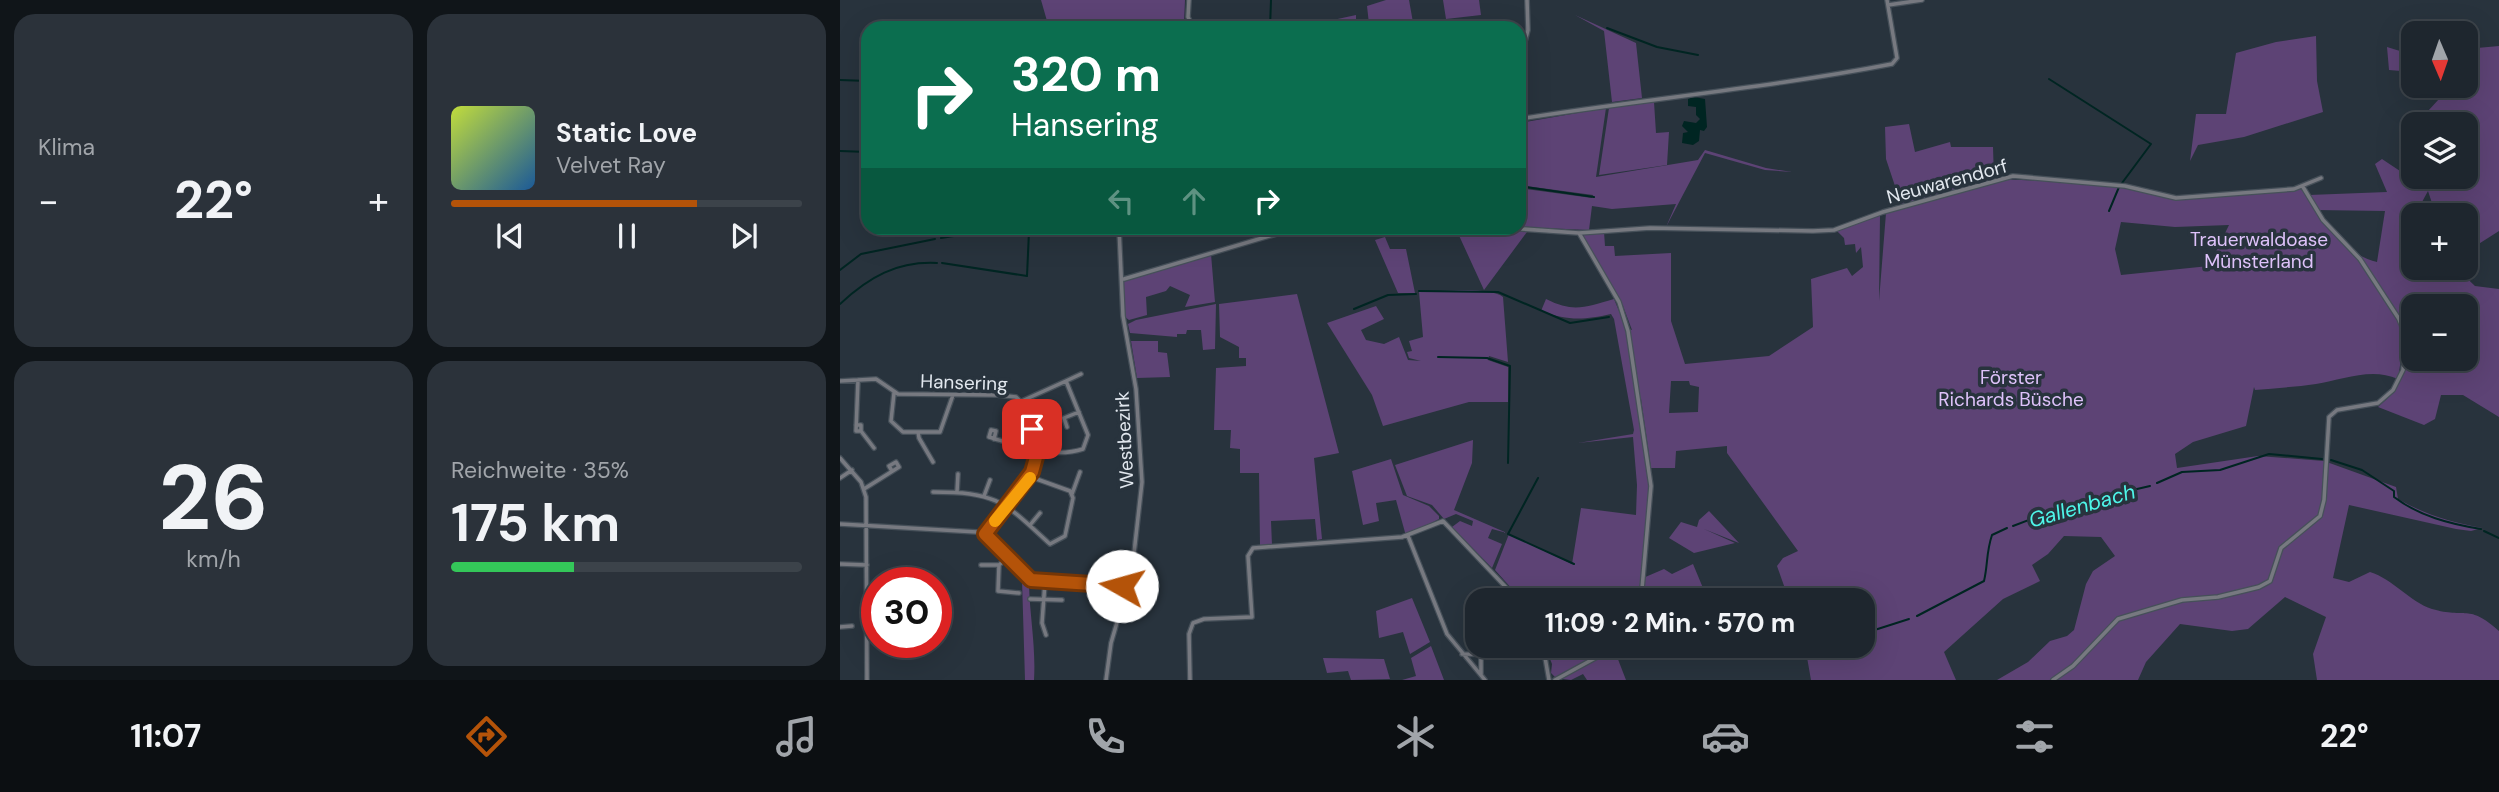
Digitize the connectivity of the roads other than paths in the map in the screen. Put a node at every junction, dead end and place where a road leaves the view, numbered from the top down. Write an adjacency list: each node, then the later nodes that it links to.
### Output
1 (1189, 0): 5 (street)
2 (1527, 0): 6 (street)
3 (1922, 0): 4 (street)
4 (1887, 2): 7 (street)
5 (1190, 21)
6 (1526, 38)
7 (1526, 118)
8 (2321, 178): 9 (street, Neuwarendorf)
9 (2303, 187): 11 (street, Neuwarendorf); 75 (street)
10 (1526, 229): 11 (street, Neuwarendorf)
11 (1579, 233): 57 (street)
12 (1120, 235): 14 (street, Westbezirk)
13 (1273, 235): 14 (street)
14 (1123, 279): 55 (street, Westbezirk)
15 (1081, 374): 18 (street)
16 (858, 380): 17 (street, Hansering); 19 (street, Hansering); 26 (street)
17 (840, 381)
18 (1066, 381): 21 (street); 22 (street)
19 (894, 393): 20 (street, Hansering); 24 (street)
20 (953, 394): 21 (street, Hansering); 24 (street)
21 (1021, 402): 27 (street, Hansering)
22 (1079, 412): 23 (street); 27 (street)
23 (1068, 427)
24 (918, 432): 29 (street)
25 (994, 439): 27 (street)
26 (874, 448)
27 (1038, 450): 34 (street)
28 (840, 458): 30 (street)
29 (933, 462)
30 (852, 470): 35 (street); 37 (street)
31 (892, 471): 37 (street)
32 (1080, 472): 40 (street)
33 (958, 474): 39 (street)
34 (1030, 477): 40 (street); 42 (street)
35 (840, 478)
36 (990, 480): 41 (street)
37 (864, 489): 46 (street)
38 (933, 492): 39 (street)
39 (957, 492): 41 (street)
40 (1072, 494): 45 (street)
41 (984, 496): 42 (street)
42 (1008, 505): 45 (street); 47 (street)
43 (1040, 513): 45 (street)
44 (840, 524): 46 (street)
45 (1030, 525)
46 (866, 526): 47 (street); 51 (street)
47 (985, 534): 49 (street)
48 (1408, 536): 56 (street); 65 (street); 72 (street)
49 (1008, 557): 53 (street); 54 (street)
50 (840, 564): 51 (street)
51 (867, 565): 70 (street)
52 (981, 565): 53 (street)
53 (999, 565): 58 (street)
54 (1045, 581): 55 (street); 60 (street)
55 (1127, 588): 71 (street, Westbezirk)
56 (1507, 588)
57 (1642, 588)
58 (1019, 593)
59 (1030, 599): 60 (street)
60 (1044, 599): 61 (street); 64 (street)
61 (1062, 600)
62 (852, 626): 63 (street)
63 (840, 627)
64 (1046, 635)
65 (1462, 654): 69 (street)
66 (1481, 658): 69 (street)
67 (1545, 658): 73 (street)
68 (1596, 658): 74 (street)
69 (1483, 678)
70 (867, 680)
71 (1106, 680)
72 (1190, 680)
73 (1549, 680)
74 (1555, 680)
75 (2053, 680)

